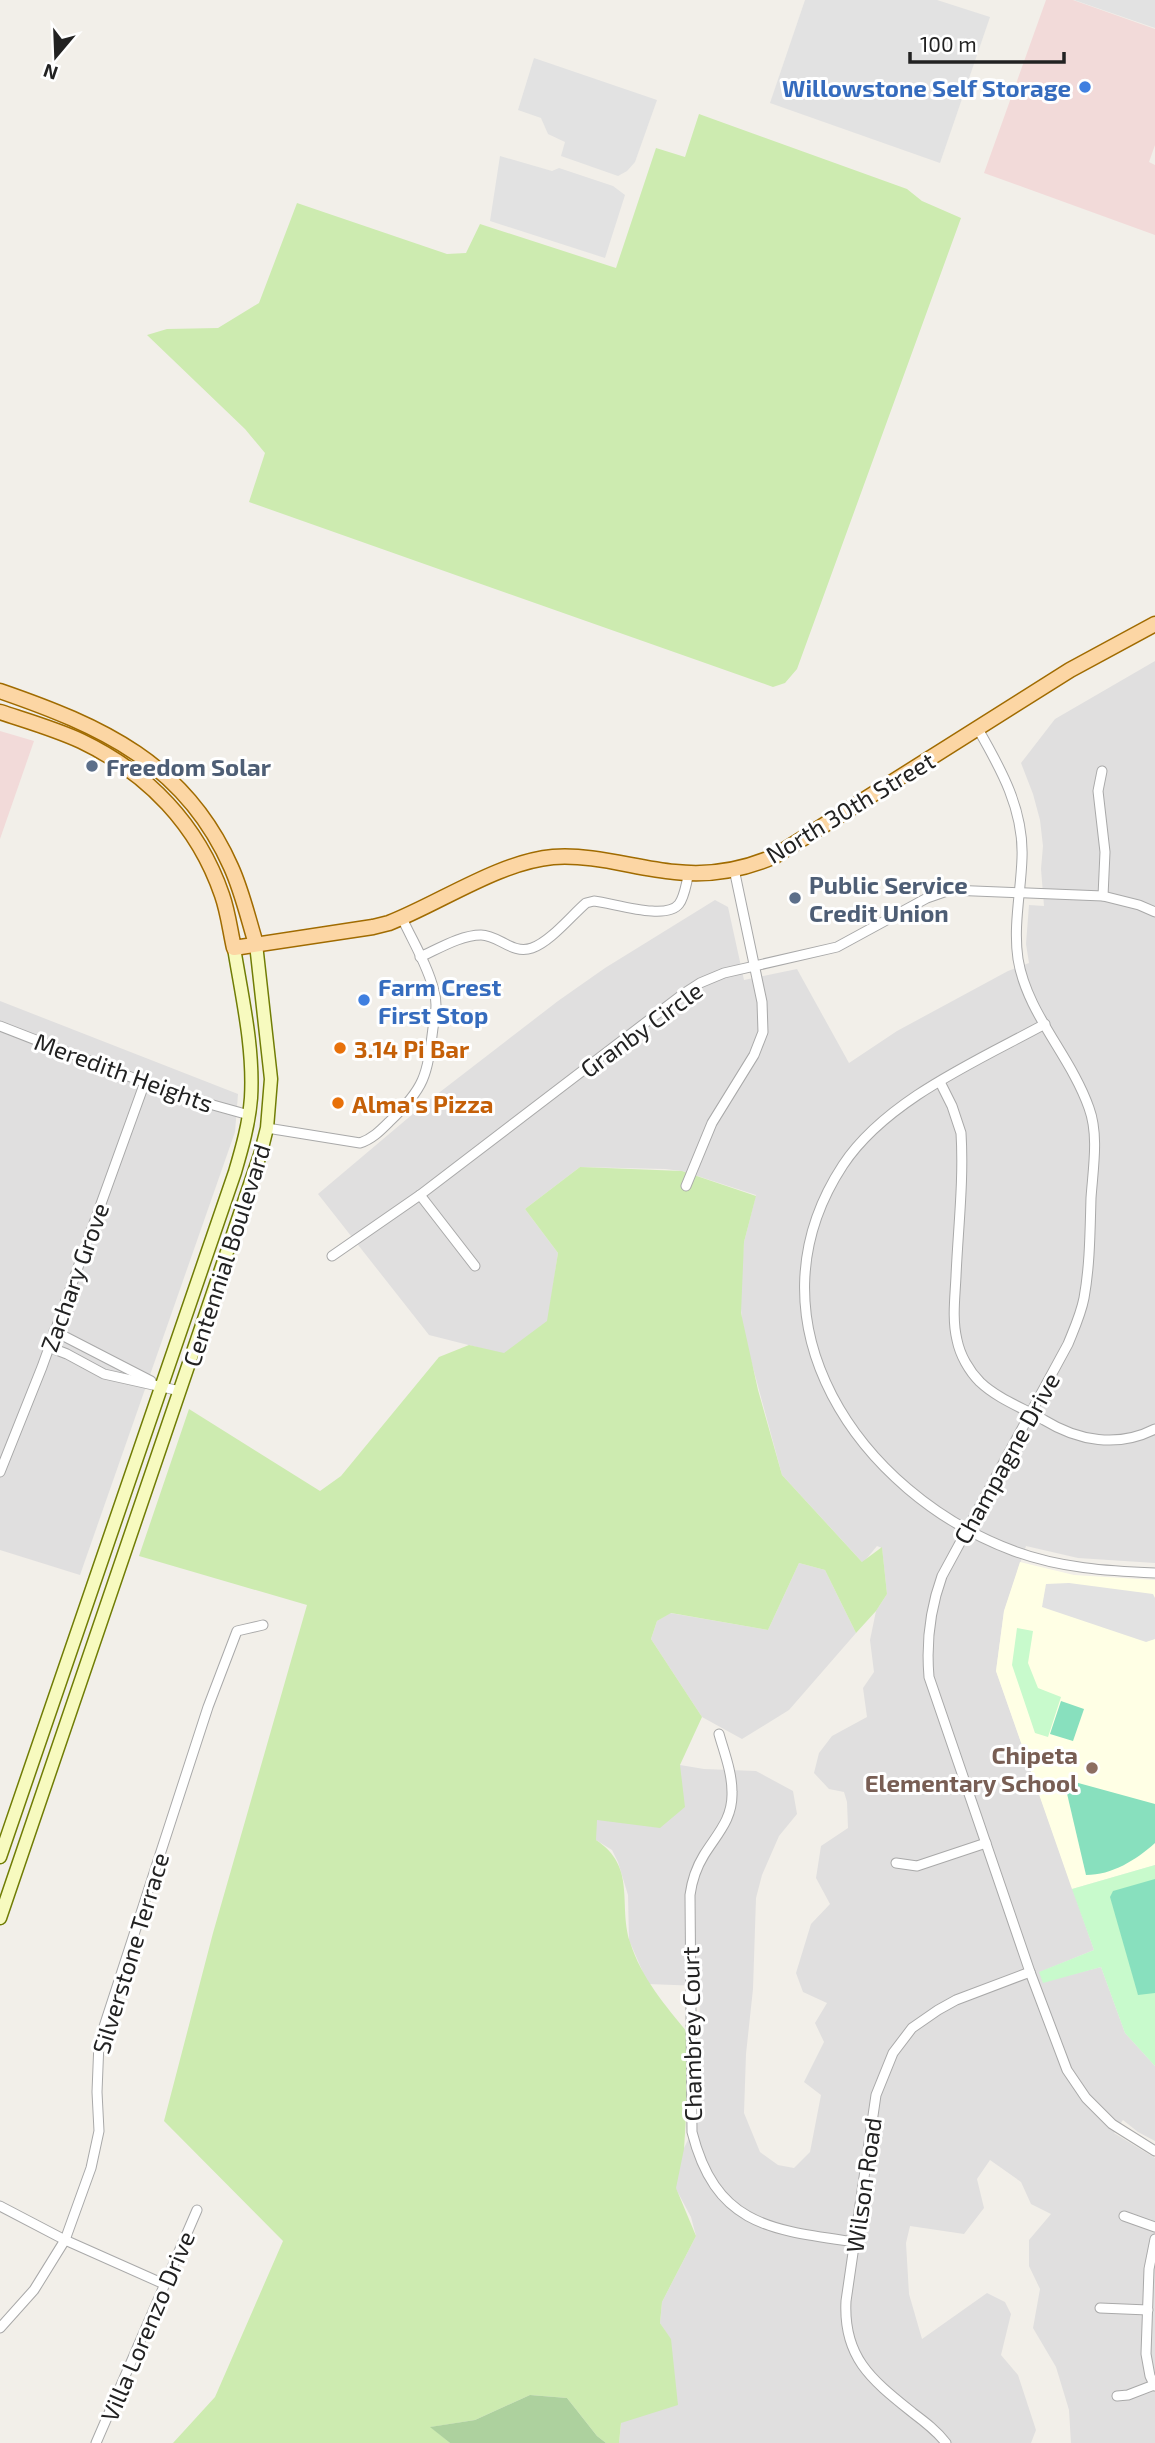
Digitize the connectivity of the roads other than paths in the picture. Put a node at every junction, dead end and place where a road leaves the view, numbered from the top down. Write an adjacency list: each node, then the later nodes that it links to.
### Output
1 (1155, 624): 4 (main road, North 30th Street)
2 (0, 691): 12 (main road, Centennial Boulevard)
3 (0, 712): 13 (main road, Centennial Boulevard)
4 (978, 729): 6 (main road, North 30th Street); 8 (street, Champagne Drive)
5 (1102, 771): 9 (street)
6 (734, 869): 7 (main road, North 30th Street); 15 (street)
7 (689, 873): 11 (main road, North 30th Street); 14 (street)
8 (1019, 893): 9 (street, Granby Circle); 15 (street, Granby Circle); 16 (street, Champagne Drive)
9 (1103, 896): 10 (street, Granby Circle)
10 (1155, 912)
11 (402, 918): 12 (main road, North 30th Street); 14 (street)
12 (256, 944): 13 (main road, North 30th Street); 21 (main road, Centennial Boulevard)
13 (234, 948): 20 (main road, Centennial Boulevard)
14 (420, 957): 21 (street)
15 (755, 965): 22 (street); 23 (street, Granby Circle)
16 (1045, 1024): 19 (street); 30 (street, Champagne Drive)
17 (0, 1026): 18 (street, Meredith Heights)
18 (145, 1082): 20 (street, Meredith Heights); 26 (street, Zachary Grove)
19 (940, 1083): 30 (street); 33 (street)
20 (249, 1115): 28 (main road, Centennial Boulevard)
21 (267, 1128): 29 (main road, Centennial Boulevard)
22 (685, 1185)
23 (420, 1195): 24 (street, Granby Circle); 25 (street)
24 (332, 1256)
25 (475, 1266)
26 (54, 1331): 27 (street, Zachary Grove); 28 (street)
27 (49, 1347): 28 (street); 32 (street, Zachary Grove)
28 (162, 1386): 29 (street); 38 (main road, Centennial Boulevard)
29 (180, 1391): 40 (main road, Centennial Boulevard)
30 (1030, 1413): 31 (street); 33 (street, Champagne Drive)
31 (1155, 1429)
32 (0, 1472)
33 (967, 1530): 34 (street); 37 (street, Champagne Drive)
34 (1155, 1573)
35 (263, 1625): 48 (street, Silverstone Terrace)
36 (719, 1734): 49 (street, Chambrey Court)
37 (986, 1843): 39 (street); 41 (street, Champagne Drive)
38 (0, 1857)
39 (896, 1863)
40 (0, 1918)
41 (1030, 1972): 42 (street, Champagne Drive); 49 (street, Wilson Road)
42 (1155, 2151)
43 (0, 2206): 48 (street)
44 (197, 2210): 50 (street, Villa Lorenzo Drive)
45 (1124, 2216): 46 (street)
46 (1155, 2227)
47 (1155, 2239): 52 (street)
48 (65, 2240): 50 (street); 53 (street, Silverstone Terrace)
49 (855, 2242): 57 (street, Wilson Road)
50 (164, 2284): 56 (street, Villa Lorenzo Drive)
51 (1100, 2308): 52 (street)
52 (1148, 2310): 54 (street)
53 (0, 2328)
54 (1155, 2385): 55 (street)
55 (1117, 2396)
56 (96, 2443)
57 (946, 2443)

